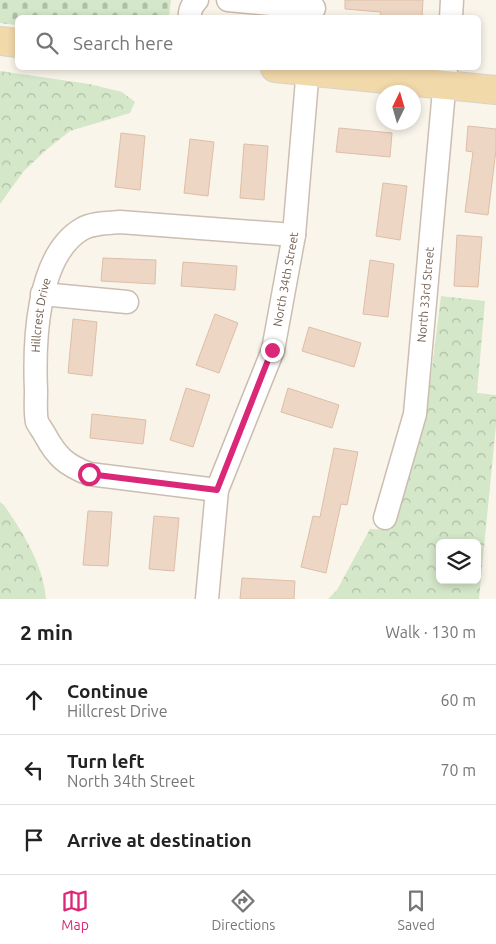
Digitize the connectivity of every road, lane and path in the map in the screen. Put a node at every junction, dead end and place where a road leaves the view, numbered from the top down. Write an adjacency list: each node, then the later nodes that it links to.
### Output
1 (198, 0): 5 (street)
2 (228, 0): 4 (street)
3 (452, 0): 6 (street)
4 (314, 9)
5 (190, 15)
6 (451, 15)
7 (0, 41): 8 (main road)
8 (15, 43)
9 (308, 70): 13 (street, North 34th Street)
10 (325, 70): 11 (main road)
11 (446, 77): 12 (main road); 17 (street, North 33rd Street)
12 (496, 90)
13 (294, 235): 14 (street, Hillcrest Drive); 16 (street, North 34th Street)
14 (42, 294): 15 (street); 16 (street, Hillcrest Drive)
15 (127, 302)
16 (217, 490): 18 (street, North 34th Street)
17 (385, 518)
18 (207, 599)

